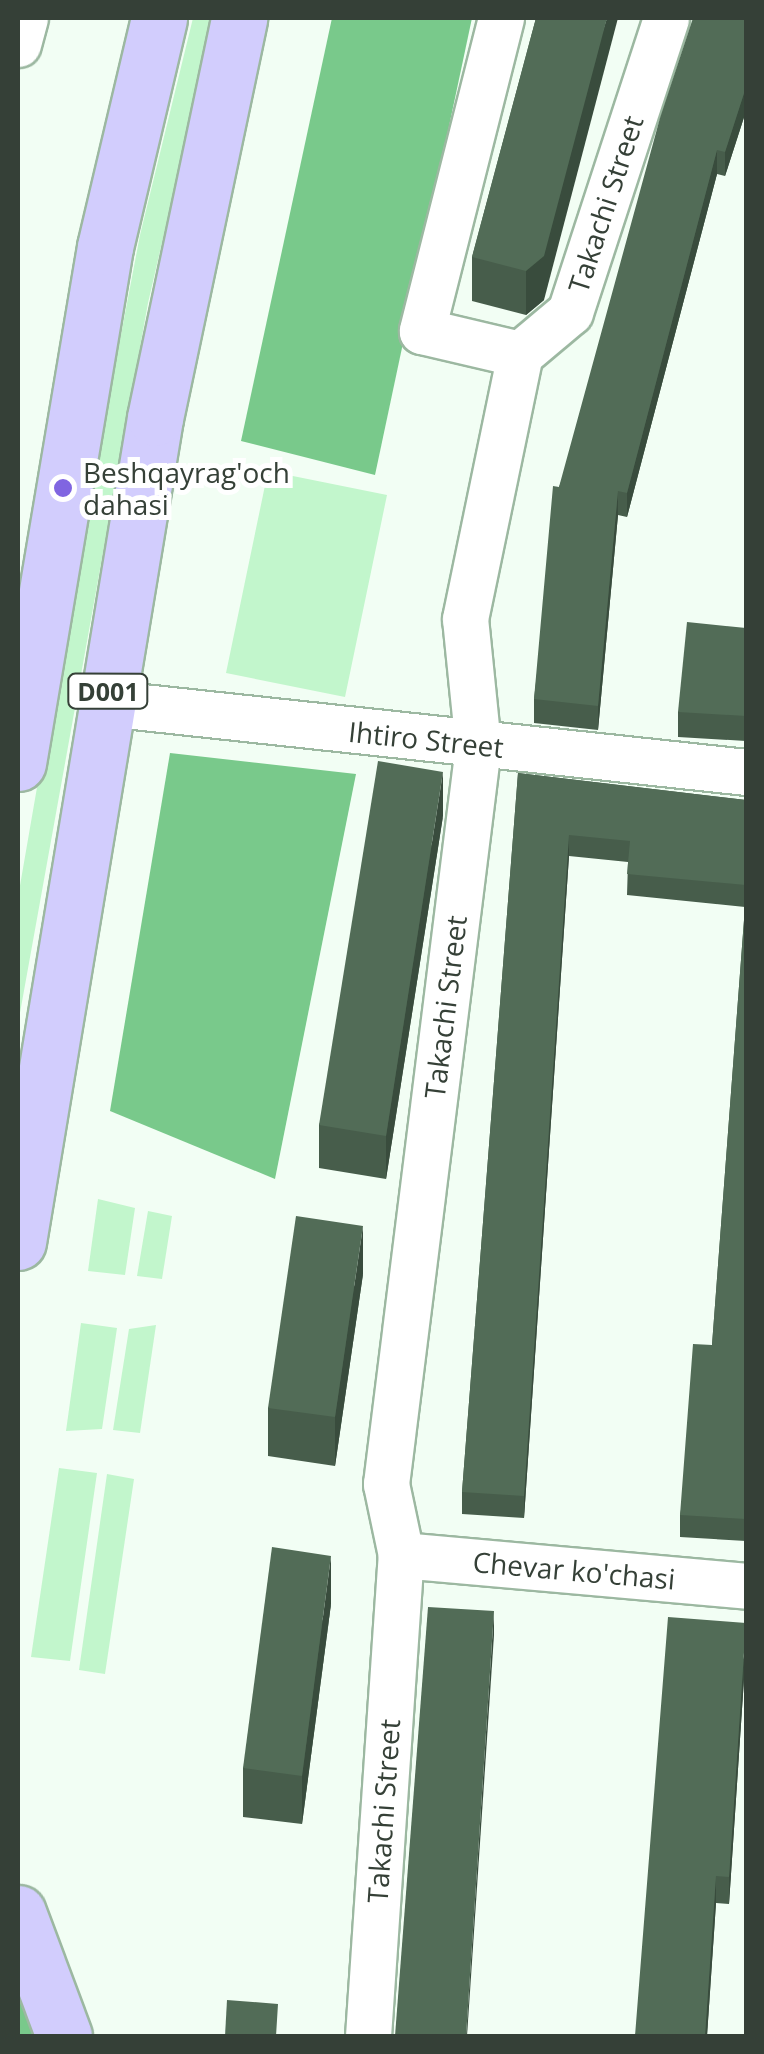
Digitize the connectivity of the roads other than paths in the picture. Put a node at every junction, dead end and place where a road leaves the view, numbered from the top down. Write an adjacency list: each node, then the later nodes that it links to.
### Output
1 (25, 18): 6 (street)
2 (159, 18): 8 (highway, D001)
3 (239, 18): 10 (highway, D001)
4 (501, 18): 7 (street)
5 (666, 18): 7 (street, Takachi Street)
6 (18, 44)
7 (520, 354): 11 (street, Takachi Street)
8 (30, 606): 9 (highway, D001)
9 (24, 682): 12 (highway, D001)
10 (106, 703): 11 (street, Ihtiro Street); 14 (highway, D001)
11 (478, 746): 13 (street, Ihtiro Street); 15 (street, Takachi Street)
12 (18, 763)
13 (746, 772)
14 (18, 1242)
15 (400, 1554): 16 (street, Chevar ko'chasi); 19 (street, Takachi Street)
16 (746, 1586)
17 (18, 1914): 18 (highway)
18 (64, 2036)
19 (368, 2036)

